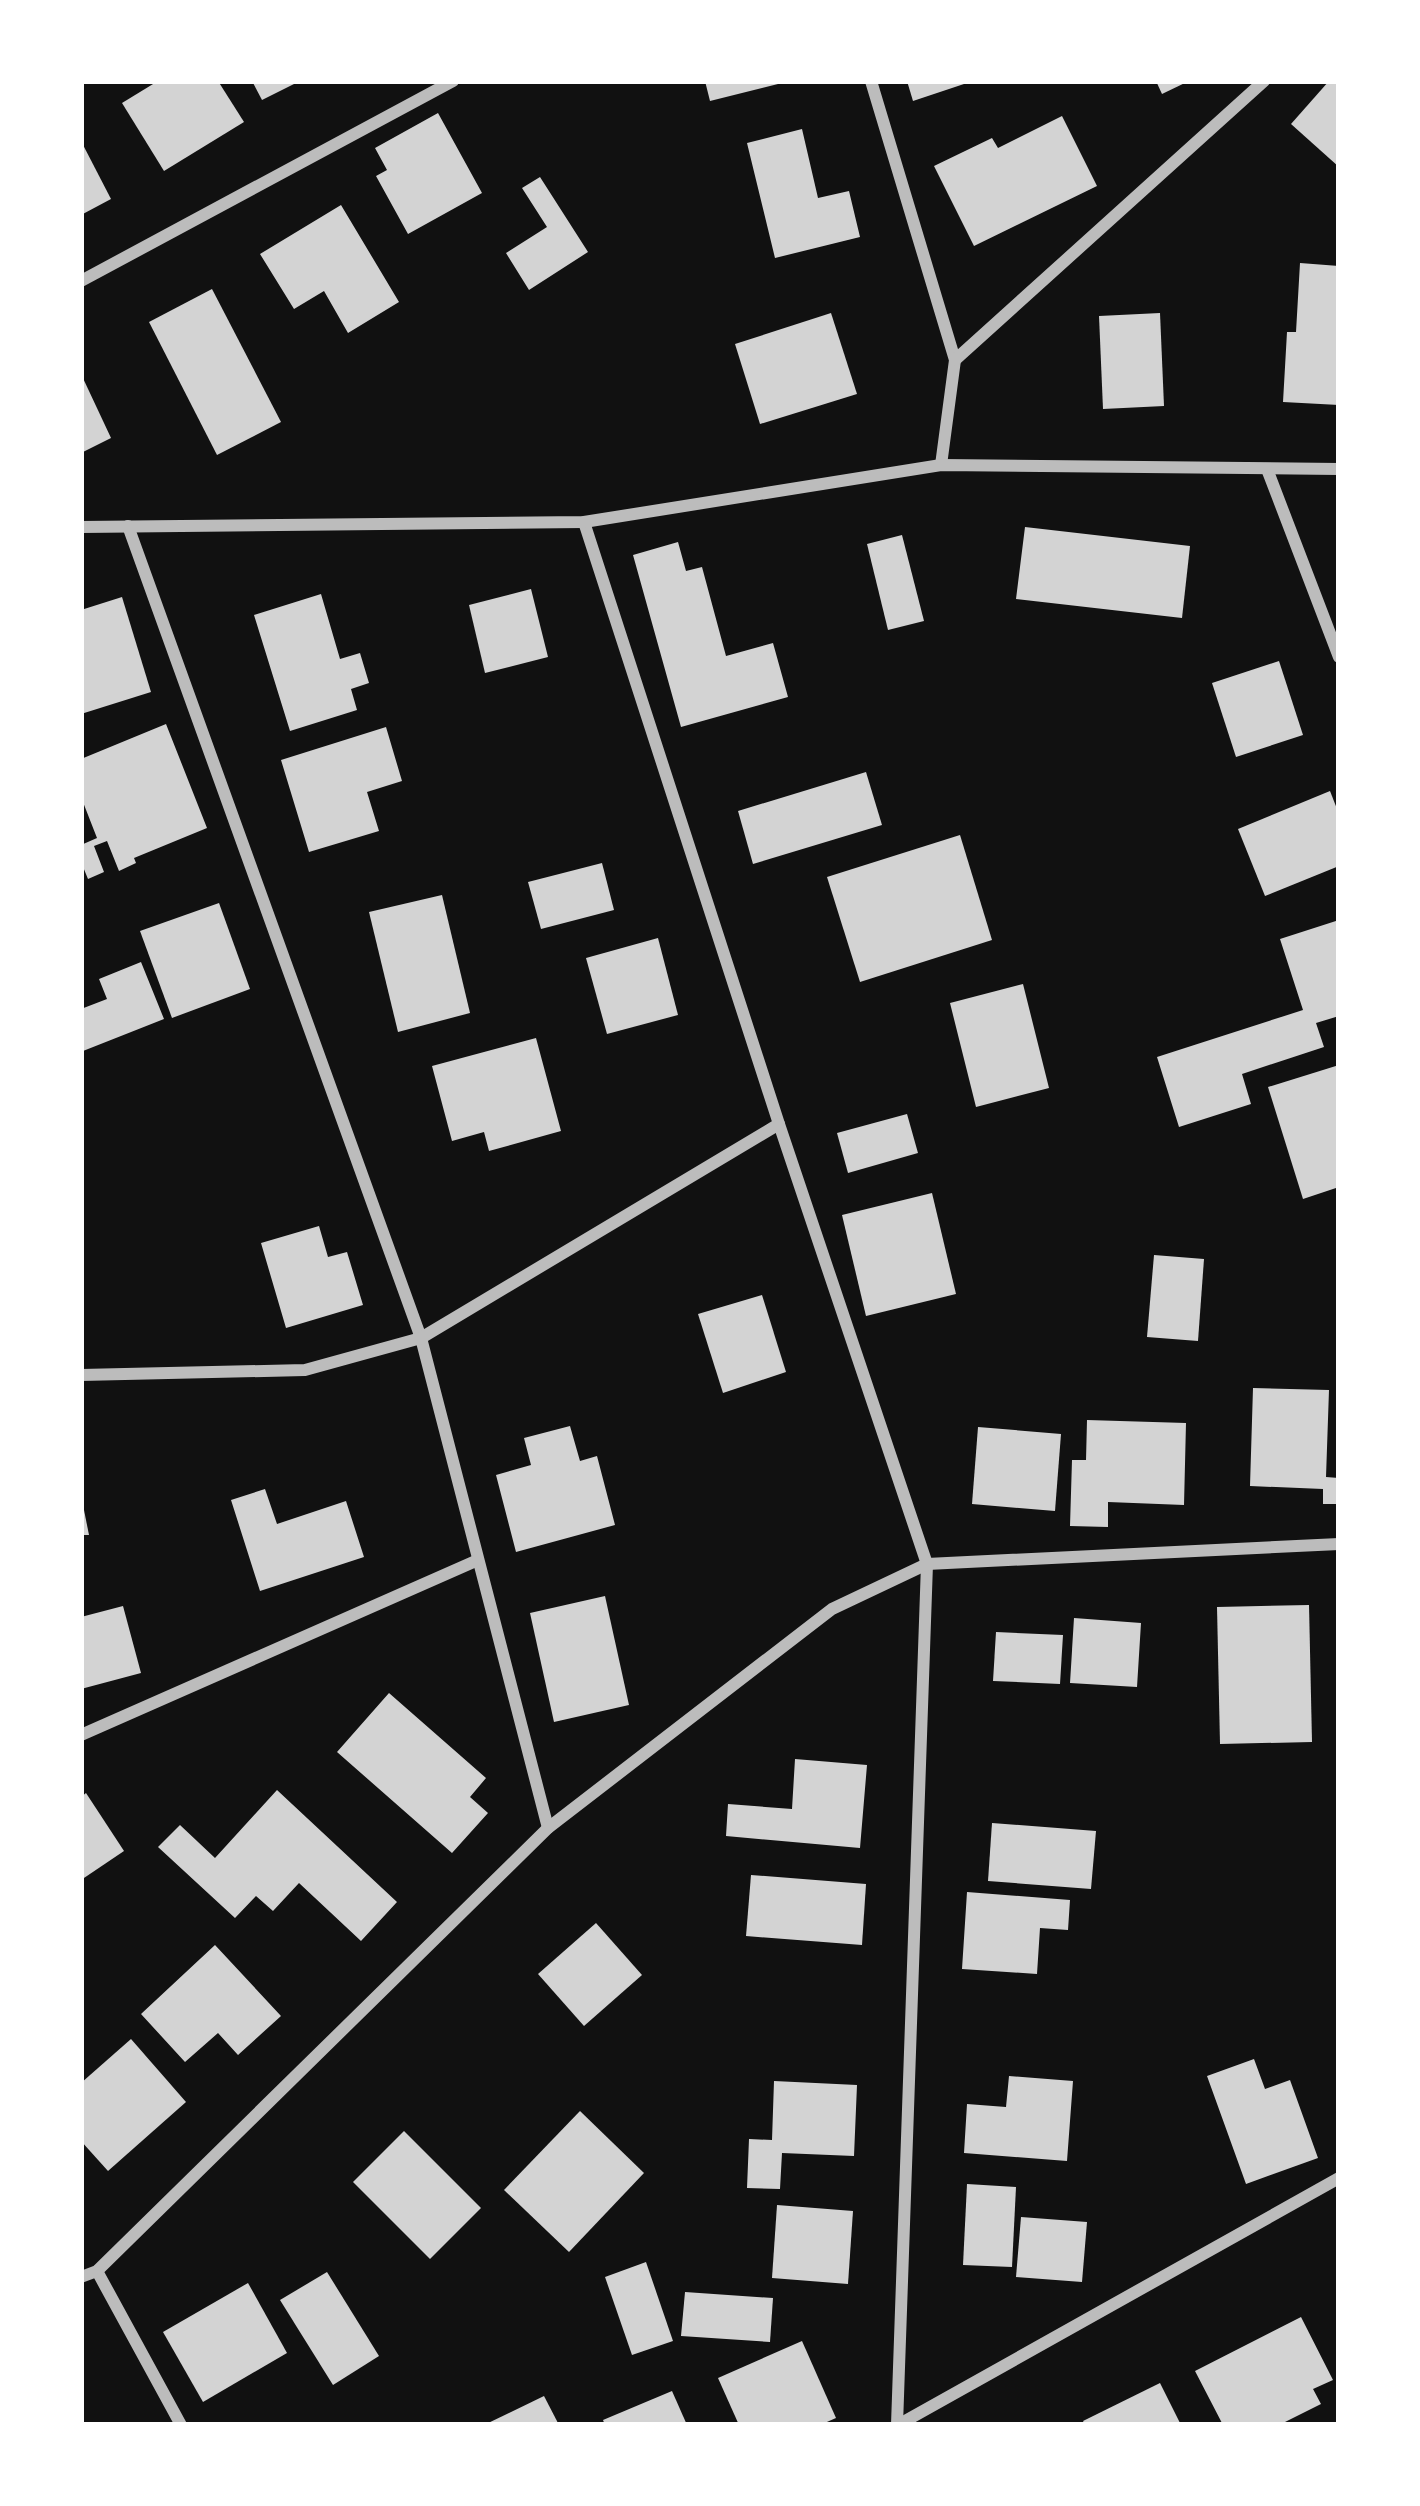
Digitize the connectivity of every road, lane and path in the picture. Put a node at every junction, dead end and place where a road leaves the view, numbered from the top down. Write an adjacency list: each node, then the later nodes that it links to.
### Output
1 (453, 81): 4 (street)
2 (871, 81): 5 (street)
3 (1264, 81): 5 (street)
4 (81, 280)
5 (956, 360): 6 (street)
6 (941, 465): 7 (street); 9 (street)
7 (1267, 469): 8 (street); 12 (street)
8 (1339, 470)
9 (584, 522): 10 (street); 13 (street)
10 (128, 526): 11 (street); 14 (street)
11 (81, 527)
12 (1339, 657)
13 (779, 1124): 14 (street); 18 (street)
14 (421, 1338): 15 (street); 17 (street)
15 (81, 1375)
16 (1339, 1544): 18 (street)
17 (478, 1560): 19 (street); 20 (street)
18 (927, 1564): 20 (street); 25 (street)
19 (81, 1735)
20 (548, 1828): 22 (street)
21 (1339, 2178): 25 (street)
22 (97, 2271): 23 (street); 24 (street)
23 (81, 2276)
24 (181, 2425)
25 (898, 2425)

